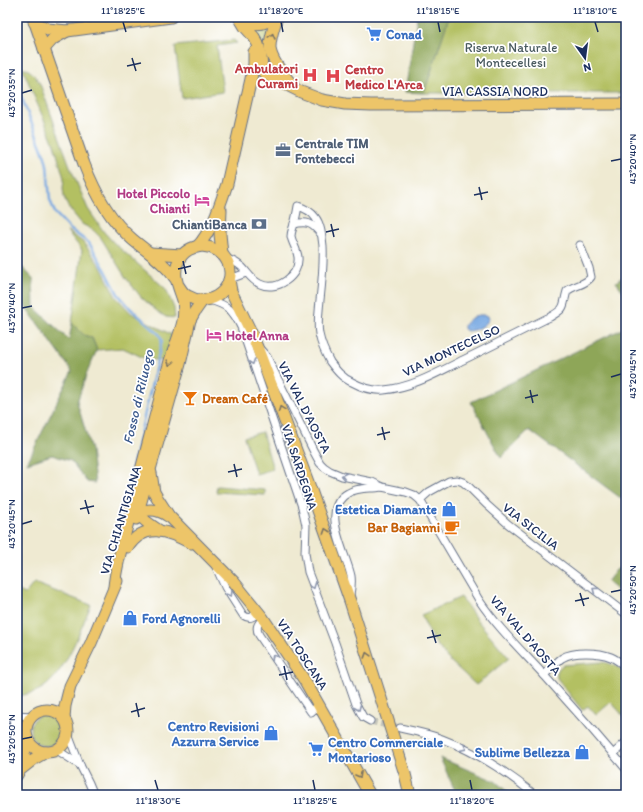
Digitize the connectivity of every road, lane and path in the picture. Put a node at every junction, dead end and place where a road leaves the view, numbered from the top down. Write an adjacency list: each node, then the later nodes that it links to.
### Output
1 (171, 17): 7 (main road)
2 (239, 17): 3 (main road); 6 (main road)
3 (274, 17)
4 (277, 17): 9 (main road, one-way to 4)
5 (34, 20): 7 (main road); 8 (main road)
6 (245, 27): 10 (main road); 12 (main road)
7 (67, 32): 8 (main road)
8 (44, 49): 19 (main road)
9 (271, 55): 10 (main road); 11 (main road, VIA CASSIA NORD)
10 (266, 74): 11 (main road, VIA CASSIA NORD); 12 (main road)
11 (294, 88): 13 (main road, VIA CASSIA NORD)
12 (248, 92): 14 (main road)
13 (626, 104)
14 (222, 199): 18 (main road); 21 (main road)
15 (294, 224): 16 (street); 16 (street, VIA MONTECELSO); 22 (street)
16 (322, 235): 17 (street, VIA MONTECELSO)
17 (580, 245)
18 (197, 247): 20 (main road); 21 (main road)
19 (150, 252): 20 (main road); 24 (main road)
20 (182, 255): 24 (main road, VIA CHIANTIGIANA)
21 (224, 256): 22 (street); 23 (main road)
22 (246, 273): 23 (street)
23 (230, 279): 25 (main road, VIA CHIANTIGIANA); 26 (main road)
24 (177, 281): 25 (main road); 30 (main road, VIA CHIANTIGIANA, one-way to 30)
25 (206, 300): 27 (main road, VIA CHIANTIGIANA); 45 (street, VIA SARDEGNA, one-way to 45)
26 (257, 347): 28 (street, VIA VAL D'AOSTA, one-way to 26); 36 (main road, one-way to 26)
27 (150, 469): 30 (main road, VIA CHIANTIGIANA); 31 (main road, VIA TOSCANA)
28 (382, 486): 29 (street, VIA VAL D'AOSTA); 36 (street, VIA VAL D'AOSTA)
29 (420, 500): 37 (street, VIA SICILIA, one-way to 29); 39 (street, VIA VAL D'AOSTA)
30 (134, 513): 31 (main road, VIA TOSCANA); 32 (main road, VIA TOSCANA); 33 (main road, VIA CHIANTIGIANA); 35 (main road, VIA CHIANTIGIANA)
31 (169, 516): 34 (main road, VIA TOSCANA)
32 (160, 531): 33 (main road, VIA TOSCANA); 34 (main road, VIA TOSCANA)
33 (128, 547): 35 (main road, VIA CHIANTIGIANA)
34 (202, 549): 56 (main road, VIA TOSCANA, one-way to 56)
35 (114, 587): 40 (main road, VIA CHIANTIGIANA)
36 (350, 601): 57 (main road, one-way to 36)
37 (626, 614)
38 (626, 667): 39 (street)
39 (544, 675): 51 (street, VIA VAL D'AOSTA)
40 (70, 686): 41 (main road, VIA CHIANTIGIANA); 44 (main road, VIA CHIANTIGIANA)
41 (50, 709): 43 (main road, VIA CHIANTIGIANA); 44 (main road)
42 (17, 714): 43 (street)
43 (31, 716): 47 (main road)
44 (64, 718): 48 (main road, VIA CHIANTIGIANA)
45 (370, 721)
46 (400, 728): 58 (street, one-way to 58)
47 (23, 733): 50 (main road); 54 (main road)
48 (68, 734): 50 (main road); 52 (street)
49 (626, 742): 51 (street)
50 (51, 751): 52 (street); 54 (main road)
51 (613, 754): 53 (street, VIA VAL D'AOSTA)
52 (80, 765): 55 (street)
53 (626, 769)
54 (18, 773)
55 (94, 795)
56 (370, 795)
57 (410, 795)
58 (535, 795)

